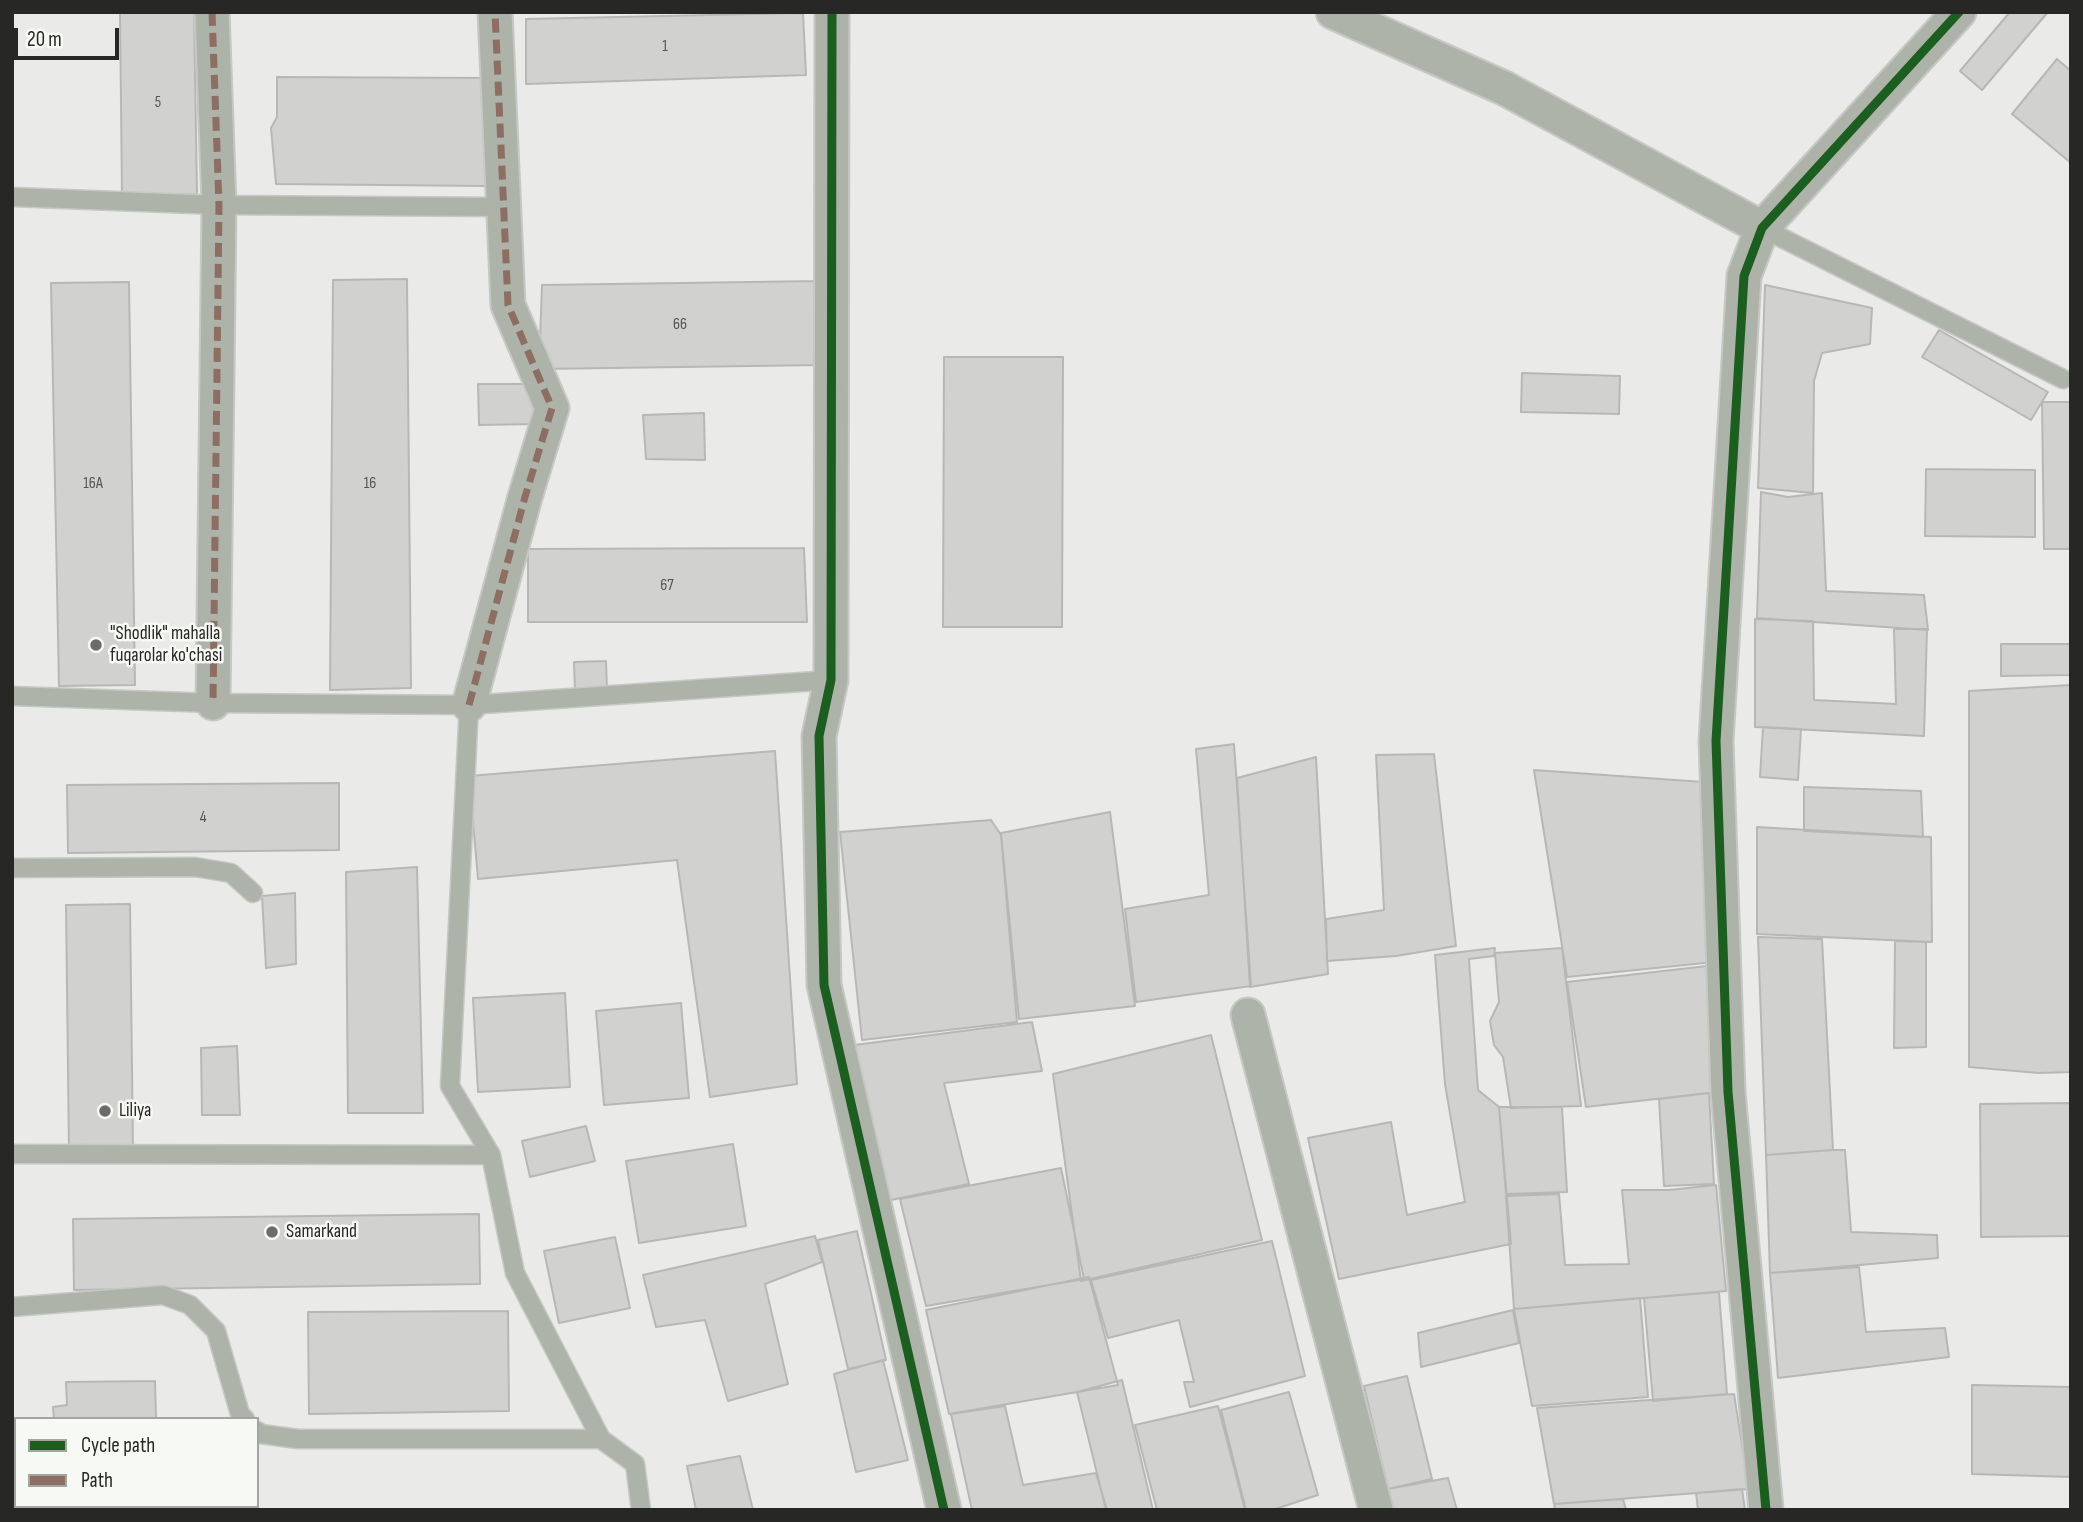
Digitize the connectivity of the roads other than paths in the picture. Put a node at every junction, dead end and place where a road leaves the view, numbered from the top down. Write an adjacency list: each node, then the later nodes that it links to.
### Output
1 (212, 12): 7 (street)
2 (495, 12): 8 (street)
3 (832, 12): 11 (street)
4 (1333, 12): 9 (street)
5 (1959, 12): 9 (street)
6 (12, 197): 7 (lane)
7 (219, 205): 8 (lane); 13 (street)
8 (502, 207): 14 (street)
9 (1762, 228): 10 (lane); 27 (street)
10 (2063, 379)
11 (831, 680): 14 (lane); 25 (street)
12 (12, 696): 13 (lane)
13 (213, 704): 14 (lane)
14 (469, 705): 19 (lane)
15 (12, 868): 16 (lane)
16 (253, 893)
17 (1248, 1015): 26 (street)
18 (12, 1154): 19 (lane)
19 (491, 1155): 23 (lane)
20 (12, 1307): 21 (lane)
21 (243, 1417)
22 (259, 1432): 23 (lane)
23 (601, 1439): 24 (lane)
24 (640, 1510)
25 (944, 1510)
26 (1376, 1510)
27 (1766, 1510)

